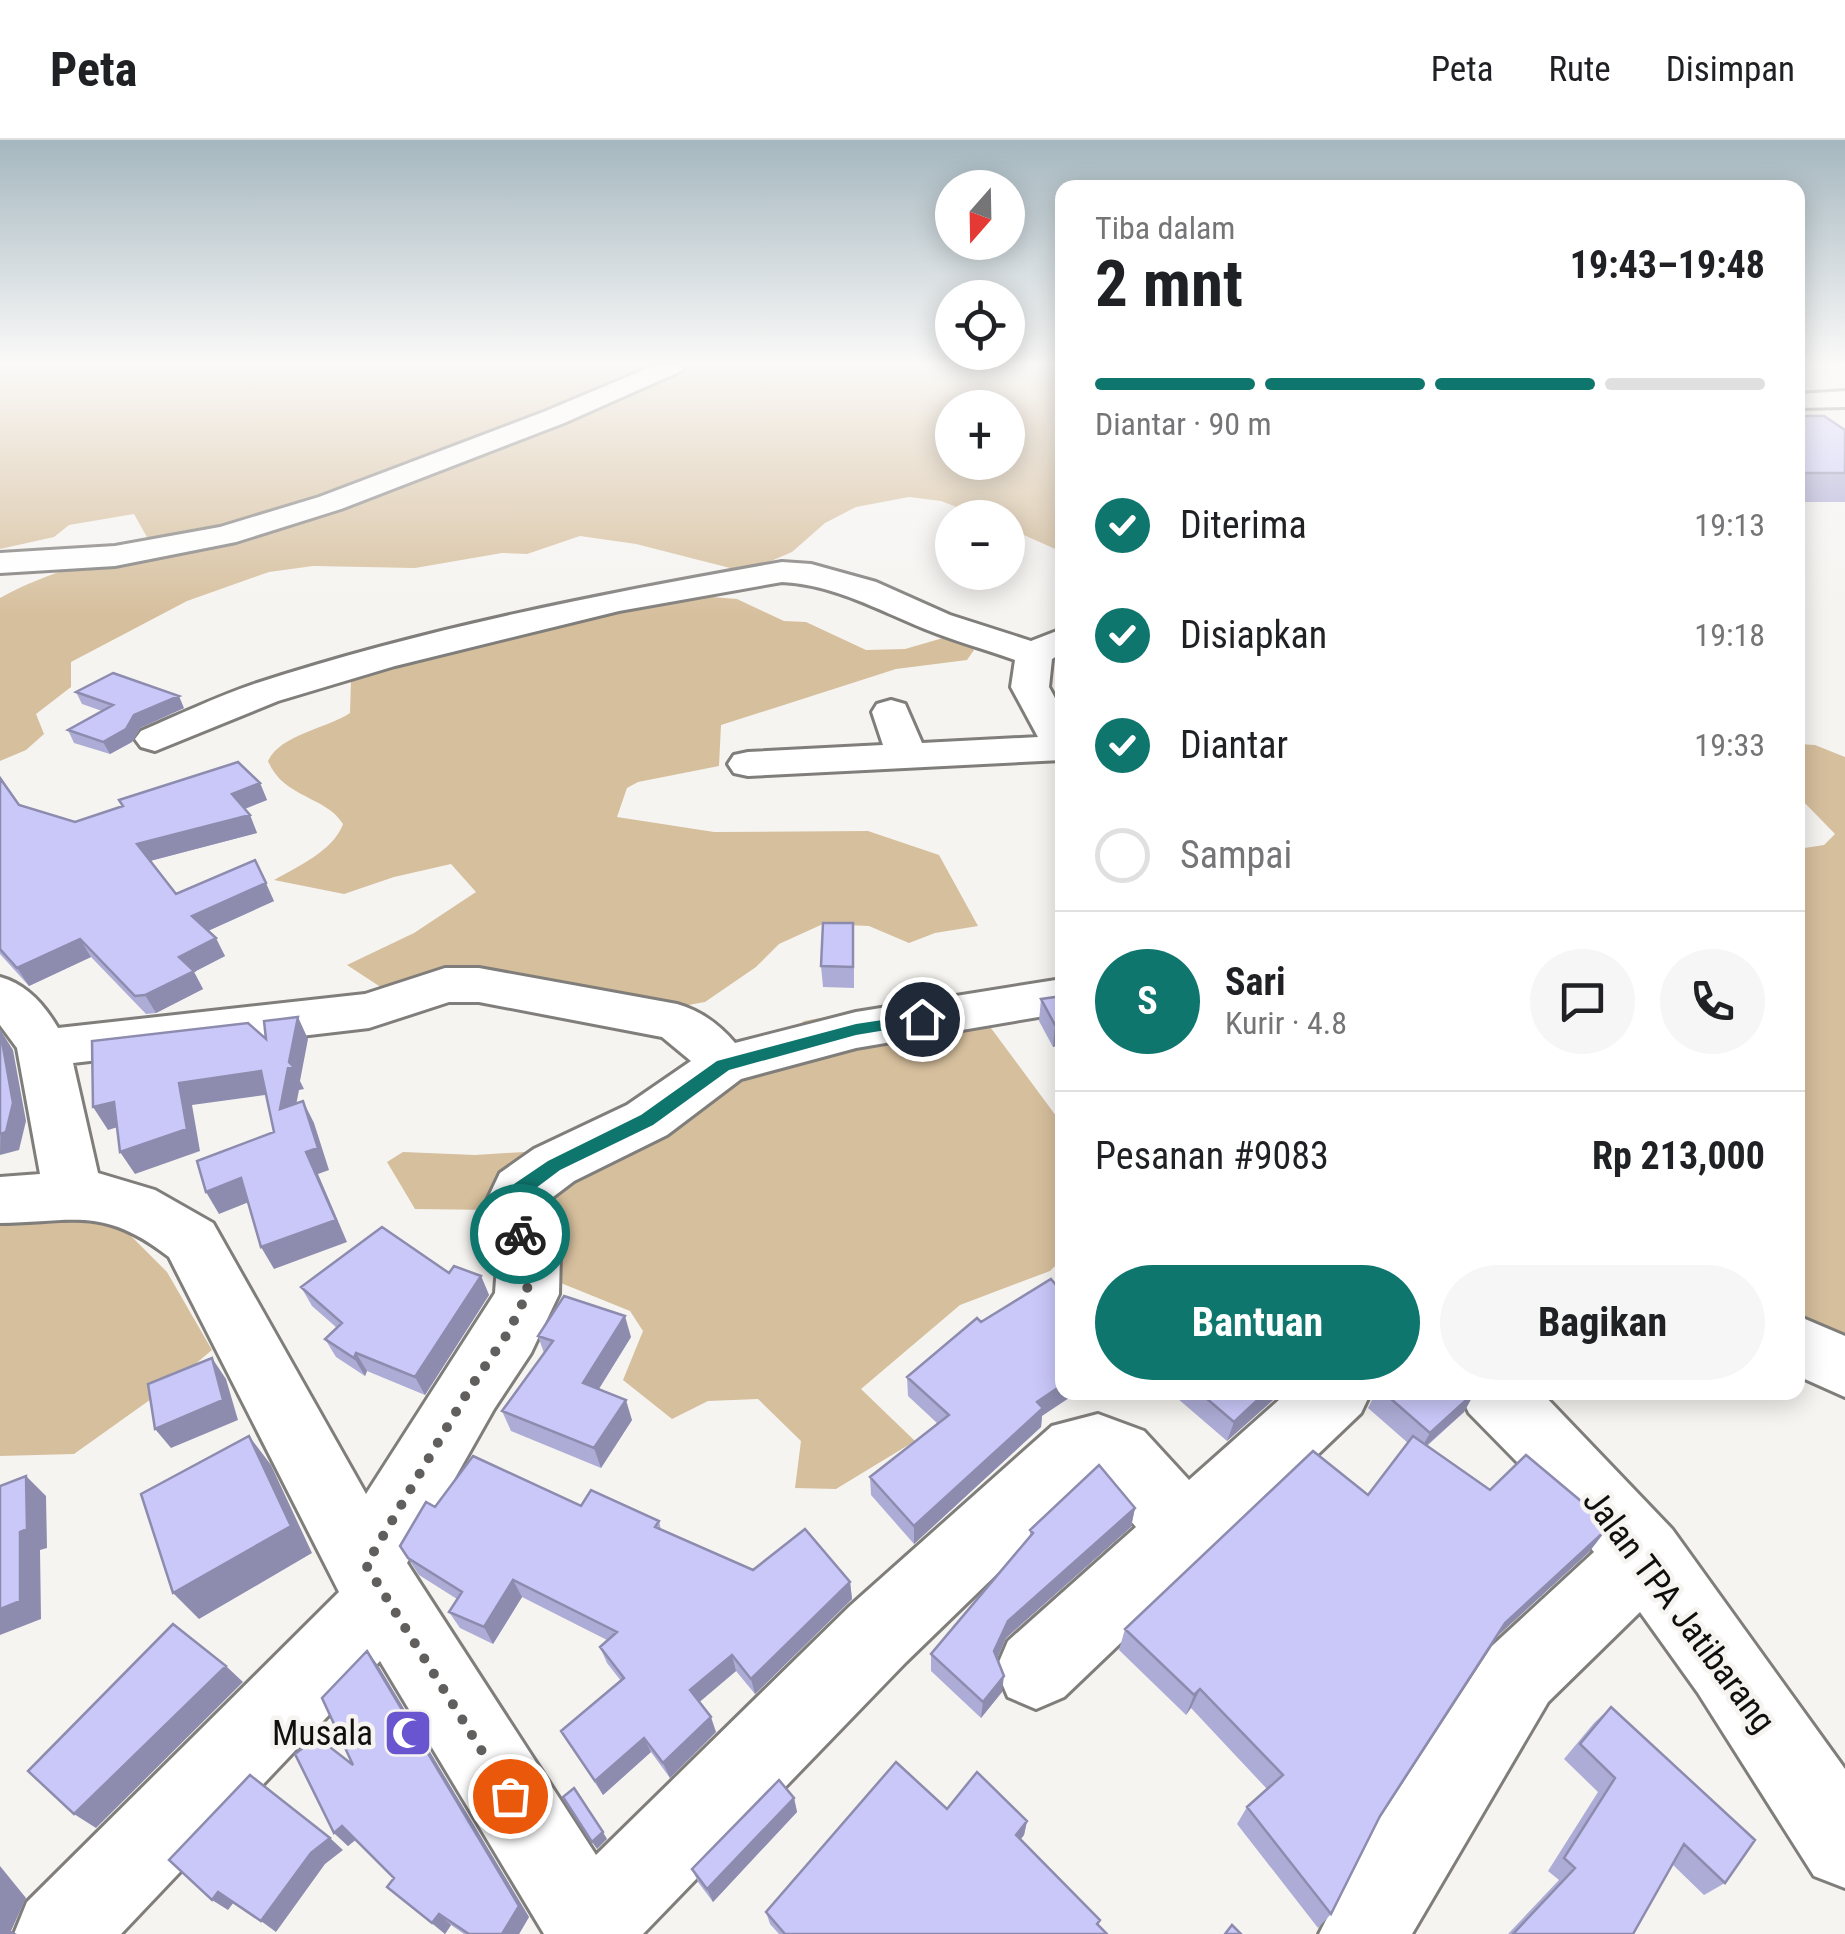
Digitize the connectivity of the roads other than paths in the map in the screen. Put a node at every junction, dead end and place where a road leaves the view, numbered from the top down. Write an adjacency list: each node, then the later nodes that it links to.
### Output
1 (471, 450): 2 (street)
2 (0, 563)
3 (1048, 646): 5 (street); 6 (street)
4 (891, 712): 8 (street)
5 (1055, 733)
6 (156, 740)
7 (1055, 746): 8 (street)
8 (907, 757): 9 (street)
9 (748, 764)
10 (1055, 997): 12 (street)
11 (18, 1024): 12 (street); 13 (street)
12 (723, 1065): 21 (street)
13 (73, 1194): 14 (street); 21 (street)
14 (0, 1200)
15 (1805, 1348): 16 (street)
16 (1845, 1368)
17 (1328, 1400): 19 (street)
18 (1524, 1406): 20 (street, Jalan TPA Jatibarang)
19 (1186, 1530): 22 (street); 24 (street)
20 (1646, 1555): 23 (street, Jalan TPA Jatibarang); 26 (street)
21 (378, 1584): 24 (street); 25 (street)
22 (1036, 1668)
23 (1845, 1846)
24 (592, 1929)
25 (59, 1934)
26 (1364, 1934)

